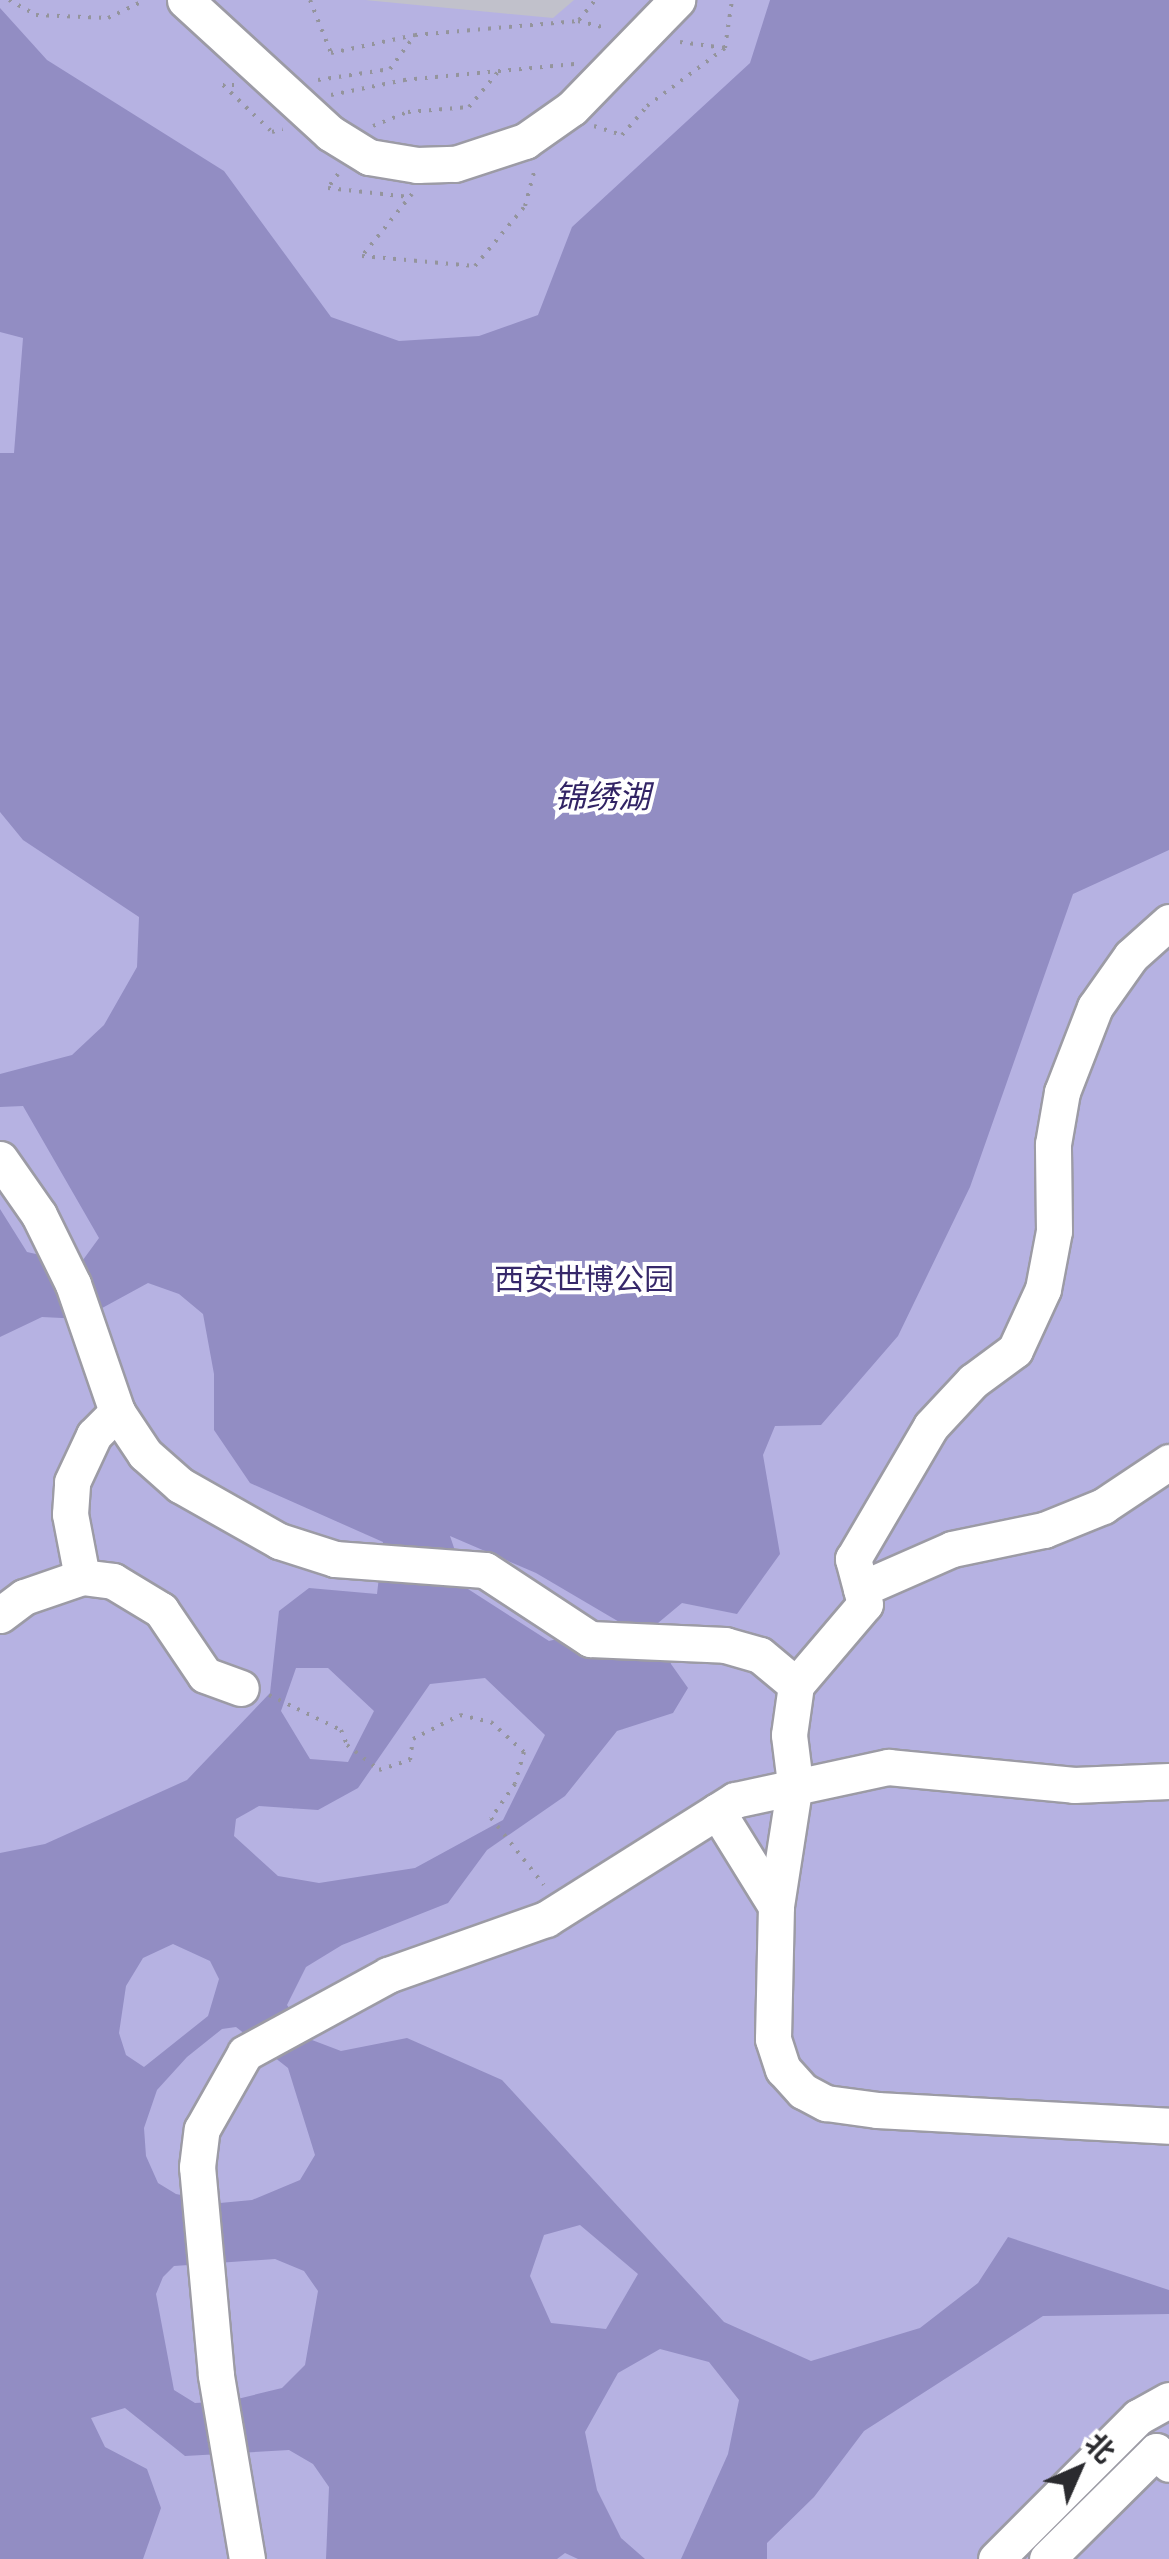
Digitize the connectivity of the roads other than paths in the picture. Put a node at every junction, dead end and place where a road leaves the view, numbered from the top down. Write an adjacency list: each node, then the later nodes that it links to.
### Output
1 (185, 0): 2 (street)
2 (676, 0)
3 (1169, 922): 8 (street)
4 (0, 1159): 5 (street)
5 (118, 1412): 7 (street); 10 (street)
6 (1169, 1462): 8 (street)
7 (82, 1577): 9 (street); 11 (street)
8 (861, 1589): 10 (street)
9 (0, 1615)
10 (796, 1685): 13 (street)
11 (240, 1688)
12 (1169, 1781): 13 (street)
13 (796, 1783): 14 (street); 15 (street)
14 (718, 1811): 15 (street); 19 (street)
15 (776, 1906): 16 (street)
16 (1169, 2126)
17 (1169, 2400): 20 (street)
18 (1169, 2464): 21 (street)
19 (247, 2559)
20 (996, 2559)
21 (1047, 2559)

